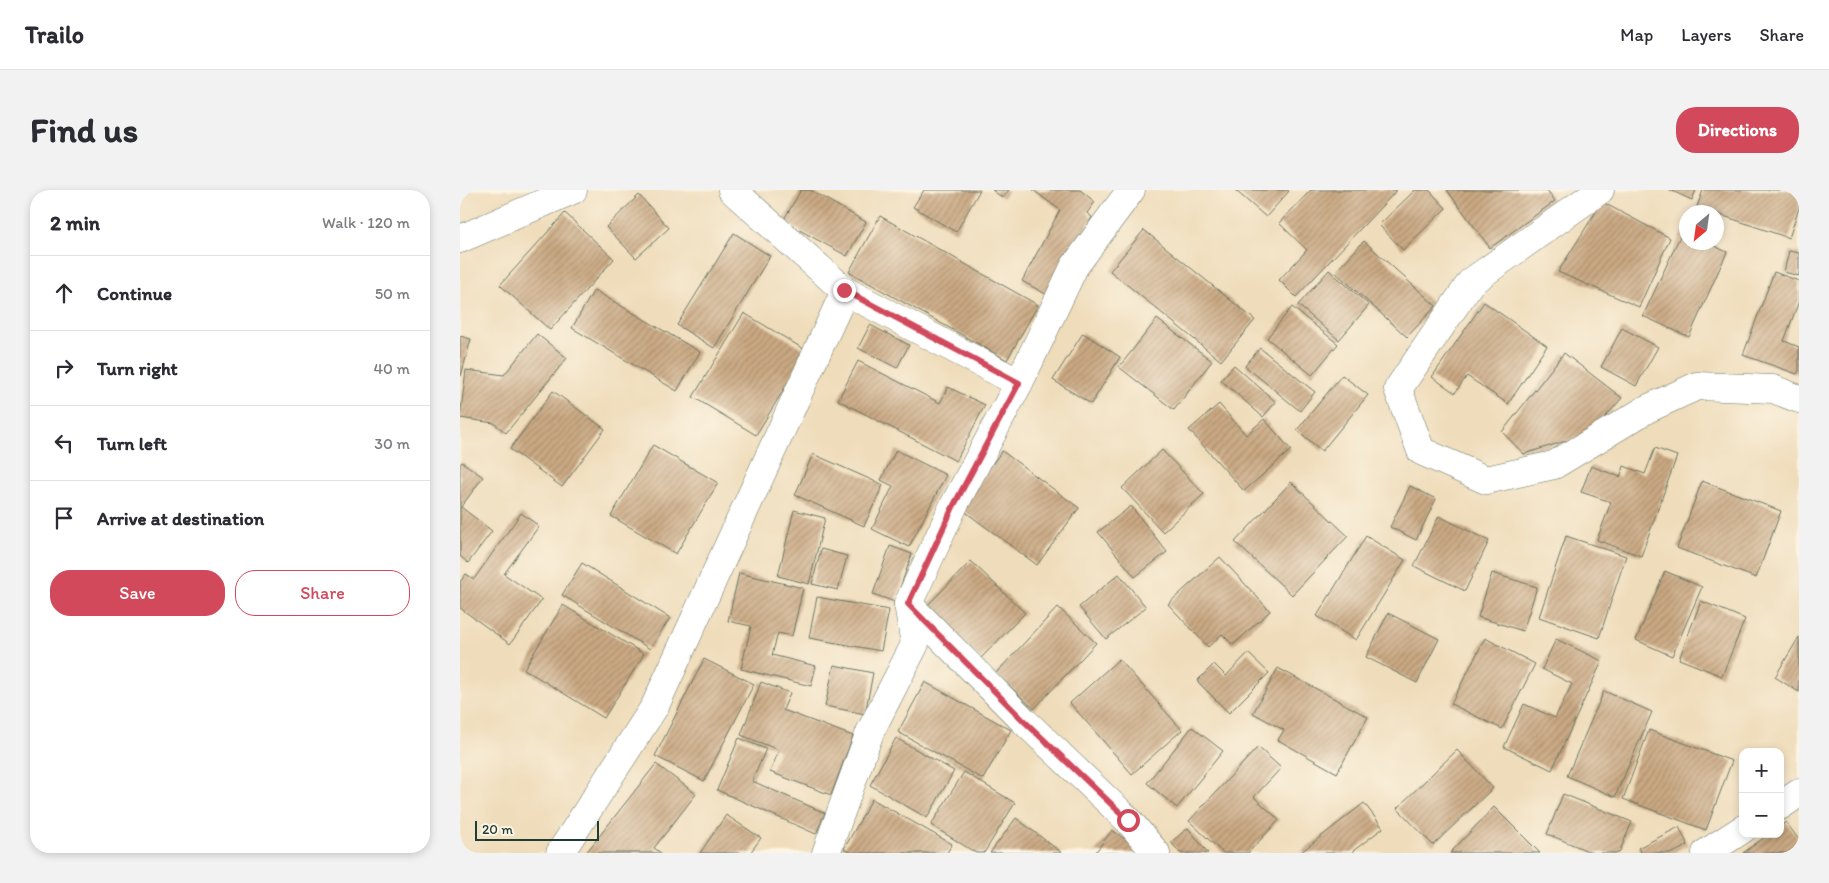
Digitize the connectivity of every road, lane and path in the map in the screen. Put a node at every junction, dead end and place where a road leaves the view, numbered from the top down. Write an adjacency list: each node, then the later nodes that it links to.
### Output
1 (573, 190): 5 (street)
2 (732, 190): 6 (street)
3 (1132, 190): 7 (street)
4 (1600, 190): 8 (street)
5 (460, 239)
6 (844, 290): 7 (street); 13 (street)
7 (1019, 383): 9 (street)
8 (1799, 399)
9 (908, 604): 14 (street); 15 (street)
10 (1799, 793): 11 (street)
11 (1784, 803)
12 (1739, 832): 16 (street)
13 (560, 853)
14 (826, 853)
15 (1156, 853)
16 (1706, 853)

